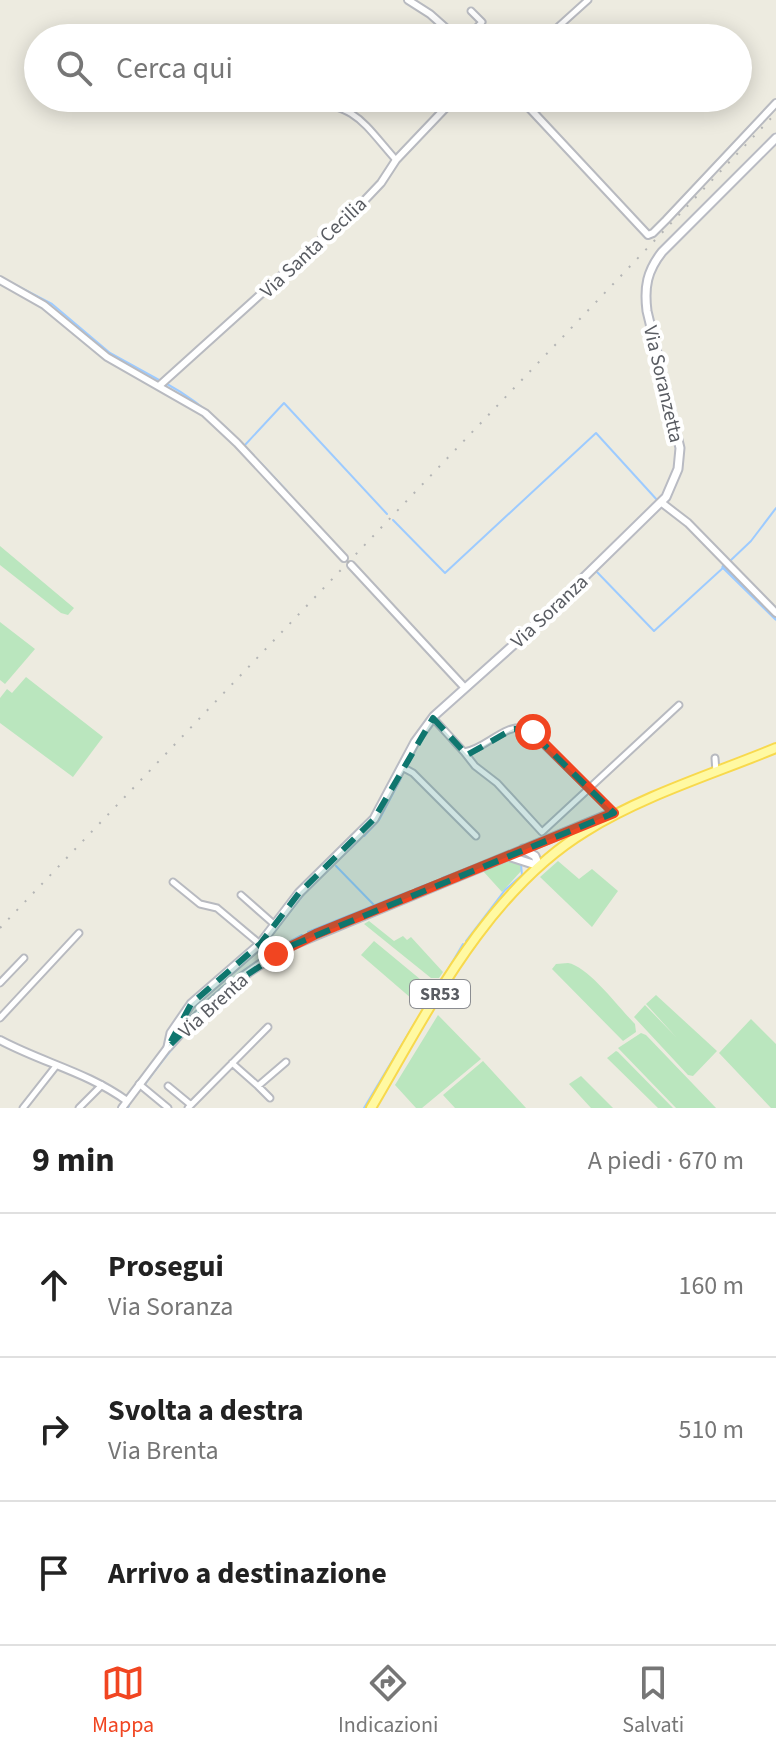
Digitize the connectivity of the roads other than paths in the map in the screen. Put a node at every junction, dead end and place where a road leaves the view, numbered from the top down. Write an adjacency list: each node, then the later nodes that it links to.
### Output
1 (408, 0): 4 (street)
2 (588, 0): 6 (street)
3 (471, 11): 5 (street)
4 (441, 24)
5 (480, 24)
6 (561, 24)
7 (776, 103): 10 (street)
8 (349, 112): 12 (street)
9 (442, 112): 12 (street, Via Santa Cecilia)
10 (533, 112)
11 (775, 140): 15 (main road, Via Soranzetta)
12 (396, 160): 14 (street, Via Santa Cecilia)
13 (0, 280): 14 (street)
14 (159, 386): 16 (street)
15 (662, 503): 18 (street); 19 (main road, Via Soranza)
16 (344, 558)
17 (351, 565): 19 (street)
18 (776, 613)
19 (465, 688): 21 (main road, Via Soranza)
20 (679, 705): 27 (street)
21 (433, 718): 23 (street); 25 (main road, Via Soranza)
22 (776, 748): 26 (main road, Via Brenta / SR53)
23 (464, 752): 27 (street); 27 (street)
24 (715, 758): 26 (street)
25 (402, 767): 30 (street); 38 (main road, Via Soranza)
26 (716, 772): 28 (main road, Via Brenta / SR53)
27 (590, 788): 29 (street)
28 (638, 804): 29 (main road, Via Brenta); 34 (main road, SR53)
29 (614, 813): 31 (main road, Via Brenta)
30 (476, 836)
31 (523, 849): 32 (main road, Via Brenta); 34 (main road)
32 (504, 857): 33 (main road, Via Brenta); 46 (main road, Via Brenta)
33 (523, 859): 34 (main road, Via Brenta); 36 (main road)
34 (539, 866): 36 (main road, SR53)
35 (173, 882): 40 (street)
36 (518, 886): 60 (main road, SR53)
37 (241, 895): 38 (street)
38 (275, 925): 40 (main road, Via Soranza)
39 (79, 933): 43 (street)
40 (260, 944): 46 (main road, Via Soranza)
41 (24, 958): 42 (street)
42 (0, 983)
43 (0, 1018)
44 (268, 1027): 48 (street)
45 (0, 1040): 49 (street)
46 (168, 1047): 50 (street, Via Brenta)
47 (286, 1062): 53 (street)
48 (232, 1063): 53 (street); 56 (street)
49 (56, 1066): 51 (street); 57 (street)
50 (139, 1084): 55 (street, Via Brenta); 59 (street)
51 (102, 1085): 55 (street); 58 (street)
52 (168, 1086): 56 (street)
53 (258, 1086): 54 (street)
54 (270, 1098)
55 (124, 1105)
56 (190, 1106)
57 (23, 1108)
58 (79, 1108)
59 (168, 1108)
60 (371, 1108)

